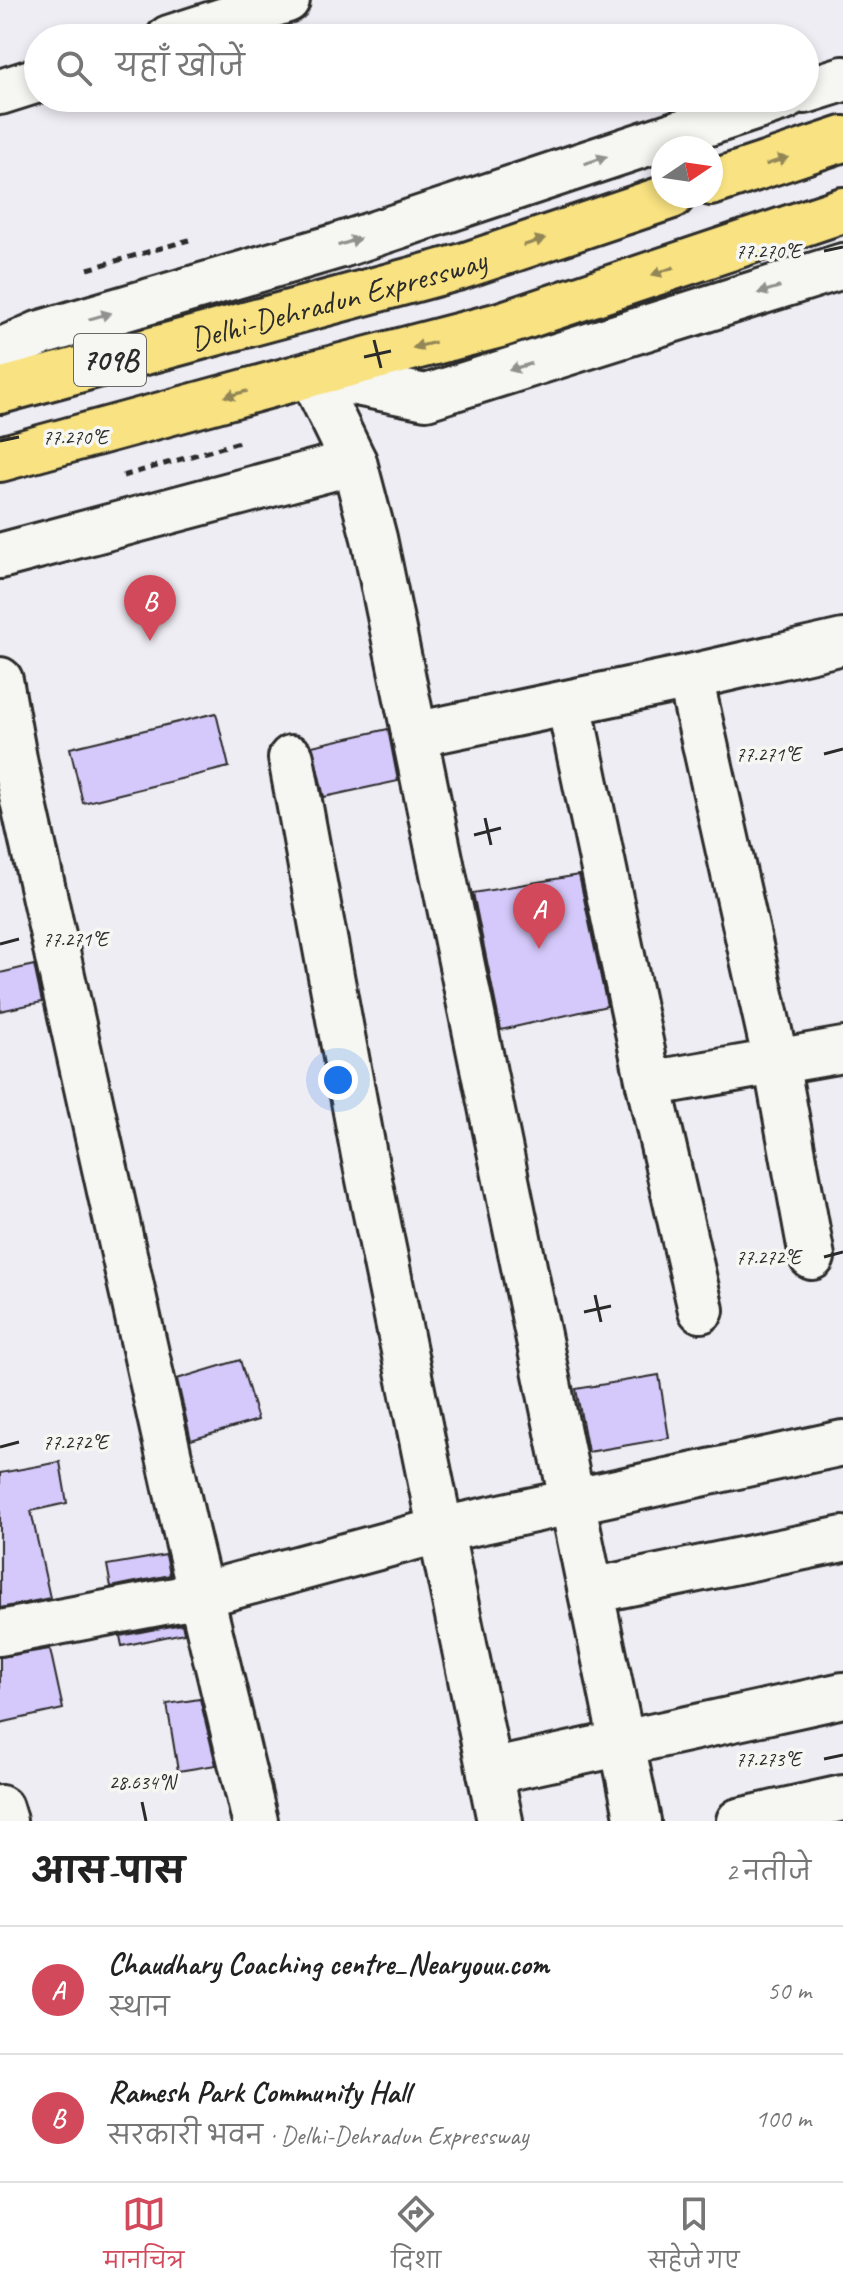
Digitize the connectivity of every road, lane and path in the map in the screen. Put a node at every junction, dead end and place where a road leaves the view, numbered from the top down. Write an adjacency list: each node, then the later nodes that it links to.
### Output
1 (287, 0): 2 (street)
2 (212, 24)
3 (843, 79): 5 (street)
4 (24, 84): 6 (street)
5 (819, 87)
6 (0, 92)
7 (742, 112): 15 (street, one-way to 7)
8 (843, 139): 9 (highway, one-way to 8)
9 (723, 179)
10 (651, 203): 17 (highway, Delhi-Dehradun Expressway / 709B, one-way to 10)
11 (843, 210): 16 (highway, Delhi-Dehradun Expressway, one-way to 16)
12 (189, 240): 14 (path)
13 (843, 266): 16 (street, one-way to 16)
14 (88, 269)
15 (0, 351)
16 (311, 374): 19 (highway, Delhi-Dehradun Expressway / 709B, one-way to 19); 20 (street)
17 (0, 391)
18 (243, 441): 21 (path)
19 (0, 459)
20 (354, 462): 22 (street); 27 (street)
21 (123, 476)
22 (0, 556)
23 (843, 642): 24 (street)
24 (690, 677): 26 (street); 30 (street)
25 (0, 680): 39 (street)
26 (569, 703): 27 (street); 31 (street)
27 (414, 735): 35 (street)
28 (291, 758): 36 (street)
29 (843, 1050): 30 (street)
30 (776, 1062): 31 (street); 32 (street)
31 (649, 1084): 33 (street)
32 (812, 1257)
33 (701, 1310)
34 (843, 1443): 35 (street)
35 (573, 1503): 36 (street); 38 (street)
36 (441, 1530): 39 (street); 43 (street)
37 (843, 1539): 38 (street)
38 (591, 1591): 42 (street)
39 (201, 1595): 40 (street); 47 (street)
40 (0, 1633)
41 (843, 1695): 42 (street)
42 (622, 1743): 43 (street); 49 (street)
43 (490, 1772): 48 (street)
44 (843, 1798): 50 (street)
45 (0, 1808): 46 (street)
46 (4, 1821)
47 (255, 1821)
48 (500, 1821)
49 (638, 1821)
50 (739, 1821)

